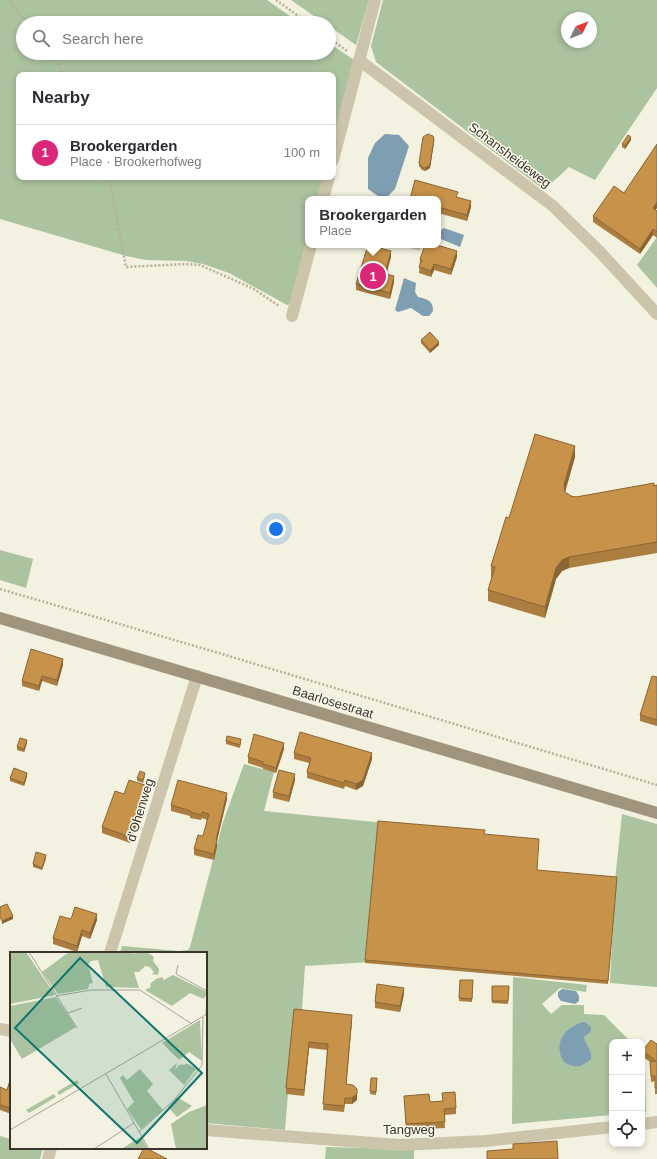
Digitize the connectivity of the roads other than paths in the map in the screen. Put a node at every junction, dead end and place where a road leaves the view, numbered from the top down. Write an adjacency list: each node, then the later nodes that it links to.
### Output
1 (375, 0): 2 (street)
2 (359, 60): 3 (street); 7 (street, Schansheideweg)
3 (336, 148)
4 (328, 180): 5 (street)
5 (325, 196)
6 (310, 248): 8 (street)
7 (657, 314)
8 (292, 316)
9 (0, 618): 10 (street, Baarlosestraat)
10 (197, 676): 11 (street, Baarlosestraat); 12 (street, d'Ohenweg)
11 (657, 813)
12 (110, 952)
13 (0, 1029): 14 (street)
14 (10, 1032)
15 (657, 1122): 16 (street)
16 (645, 1124)
17 (609, 1127): 18 (street, Tangweg)
18 (207, 1130)
19 (51, 1149): 20 (street)
20 (48, 1159)

